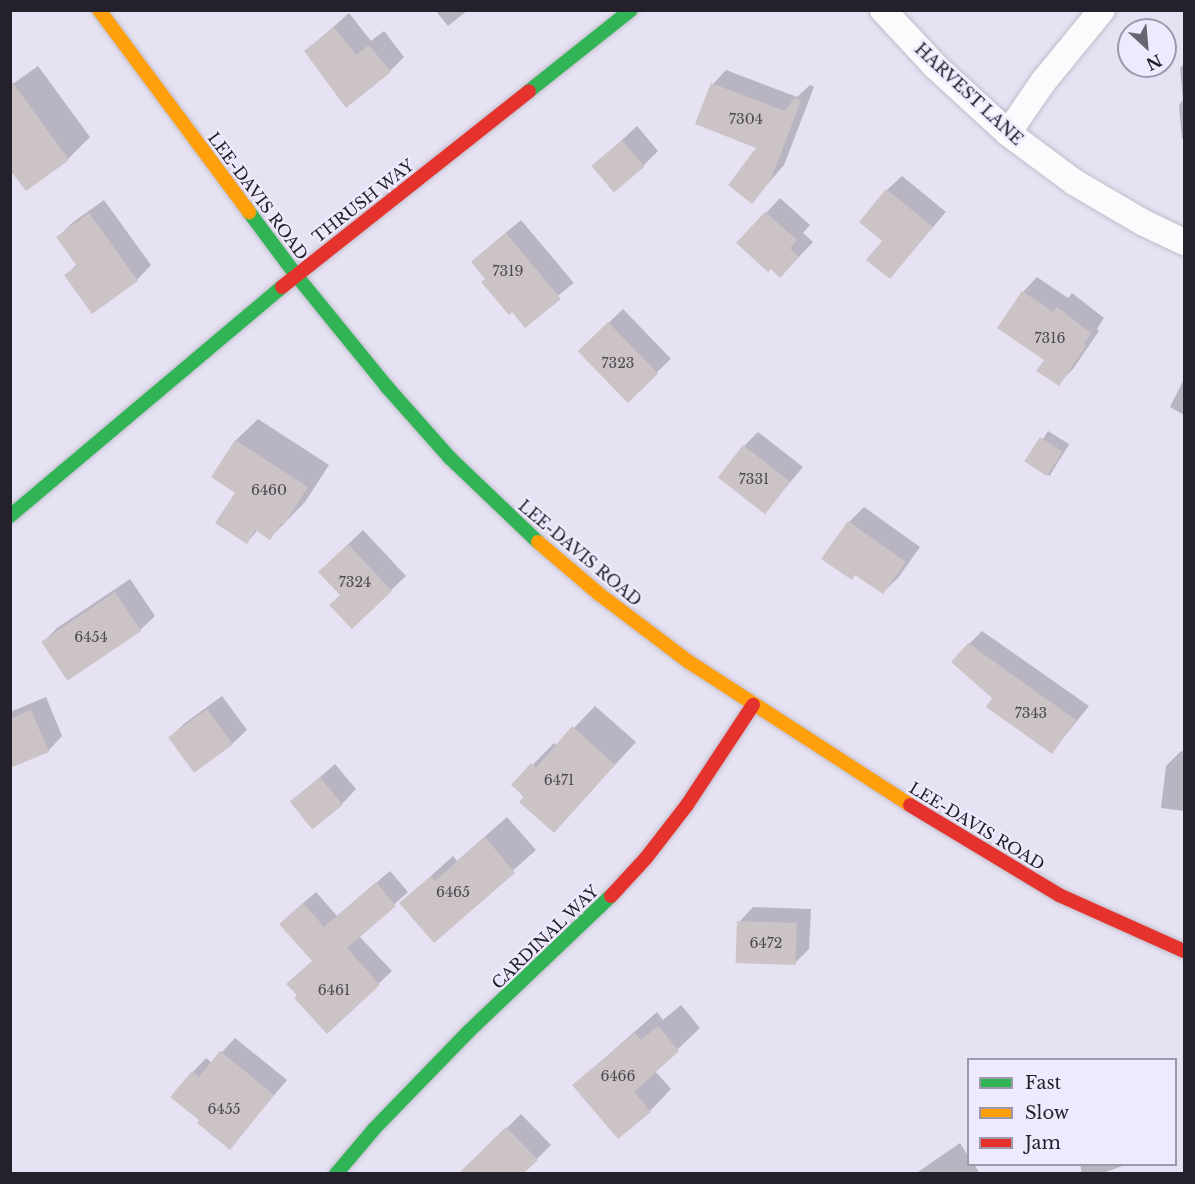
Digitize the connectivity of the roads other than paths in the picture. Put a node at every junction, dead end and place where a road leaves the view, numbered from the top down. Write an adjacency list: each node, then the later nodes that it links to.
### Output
1 (99, 10): 7 (main road, LEE-DAVIS ROAD)
2 (631, 10): 7 (main road, THRUSH WAY)
3 (884, 10): 5 (street, HARVEST LANE)
4 (1102, 10): 5 (street)
5 (1008, 133): 6 (street, HARVEST LANE)
6 (1185, 242)
7 (296, 275): 8 (main road, THRUSH WAY); 9 (main road, LEE-DAVIS ROAD)
8 (10, 516)
9 (753, 705): 10 (main road, LEE-DAVIS ROAD); 11 (main road, CARDINAL WAY)
10 (1185, 951)
11 (336, 1173)

